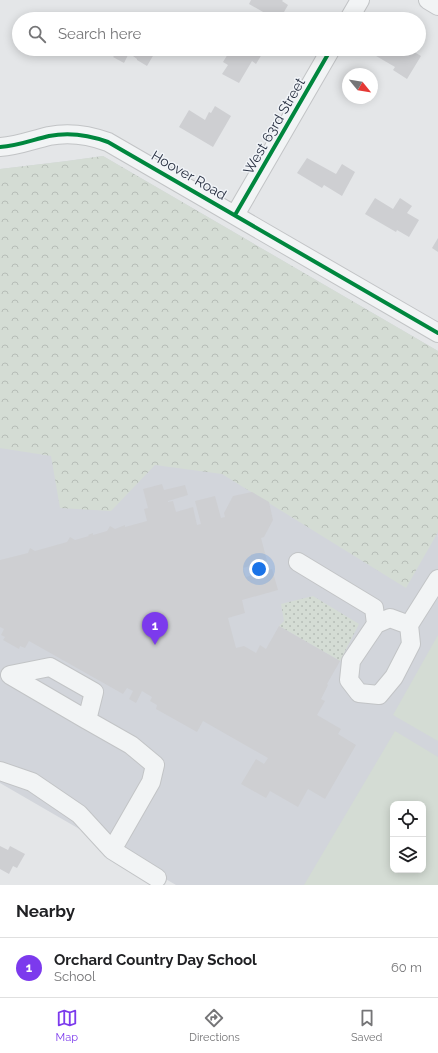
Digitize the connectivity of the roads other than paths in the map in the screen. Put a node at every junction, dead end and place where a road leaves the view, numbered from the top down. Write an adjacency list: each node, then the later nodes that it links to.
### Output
1 (360, 0): 4 (street)
2 (428, 0): 3 (street)
3 (438, 6)
4 (352, 12)
5 (327, 56): 7 (street, West 63rd Street)
6 (0, 147): 7 (street, Hoover Road)
7 (235, 215): 8 (street, Hoover Road)
8 (438, 333)
9 (298, 562): 11 (street)
10 (438, 579): 12 (street)
11 (376, 624): 12 (street); 12 (street)
12 (409, 625)
13 (3, 674): 14 (street); 14 (street)
14 (87, 720): 16 (street)
15 (0, 771): 16 (street)
16 (112, 850): 17 (street)
17 (160, 883)

